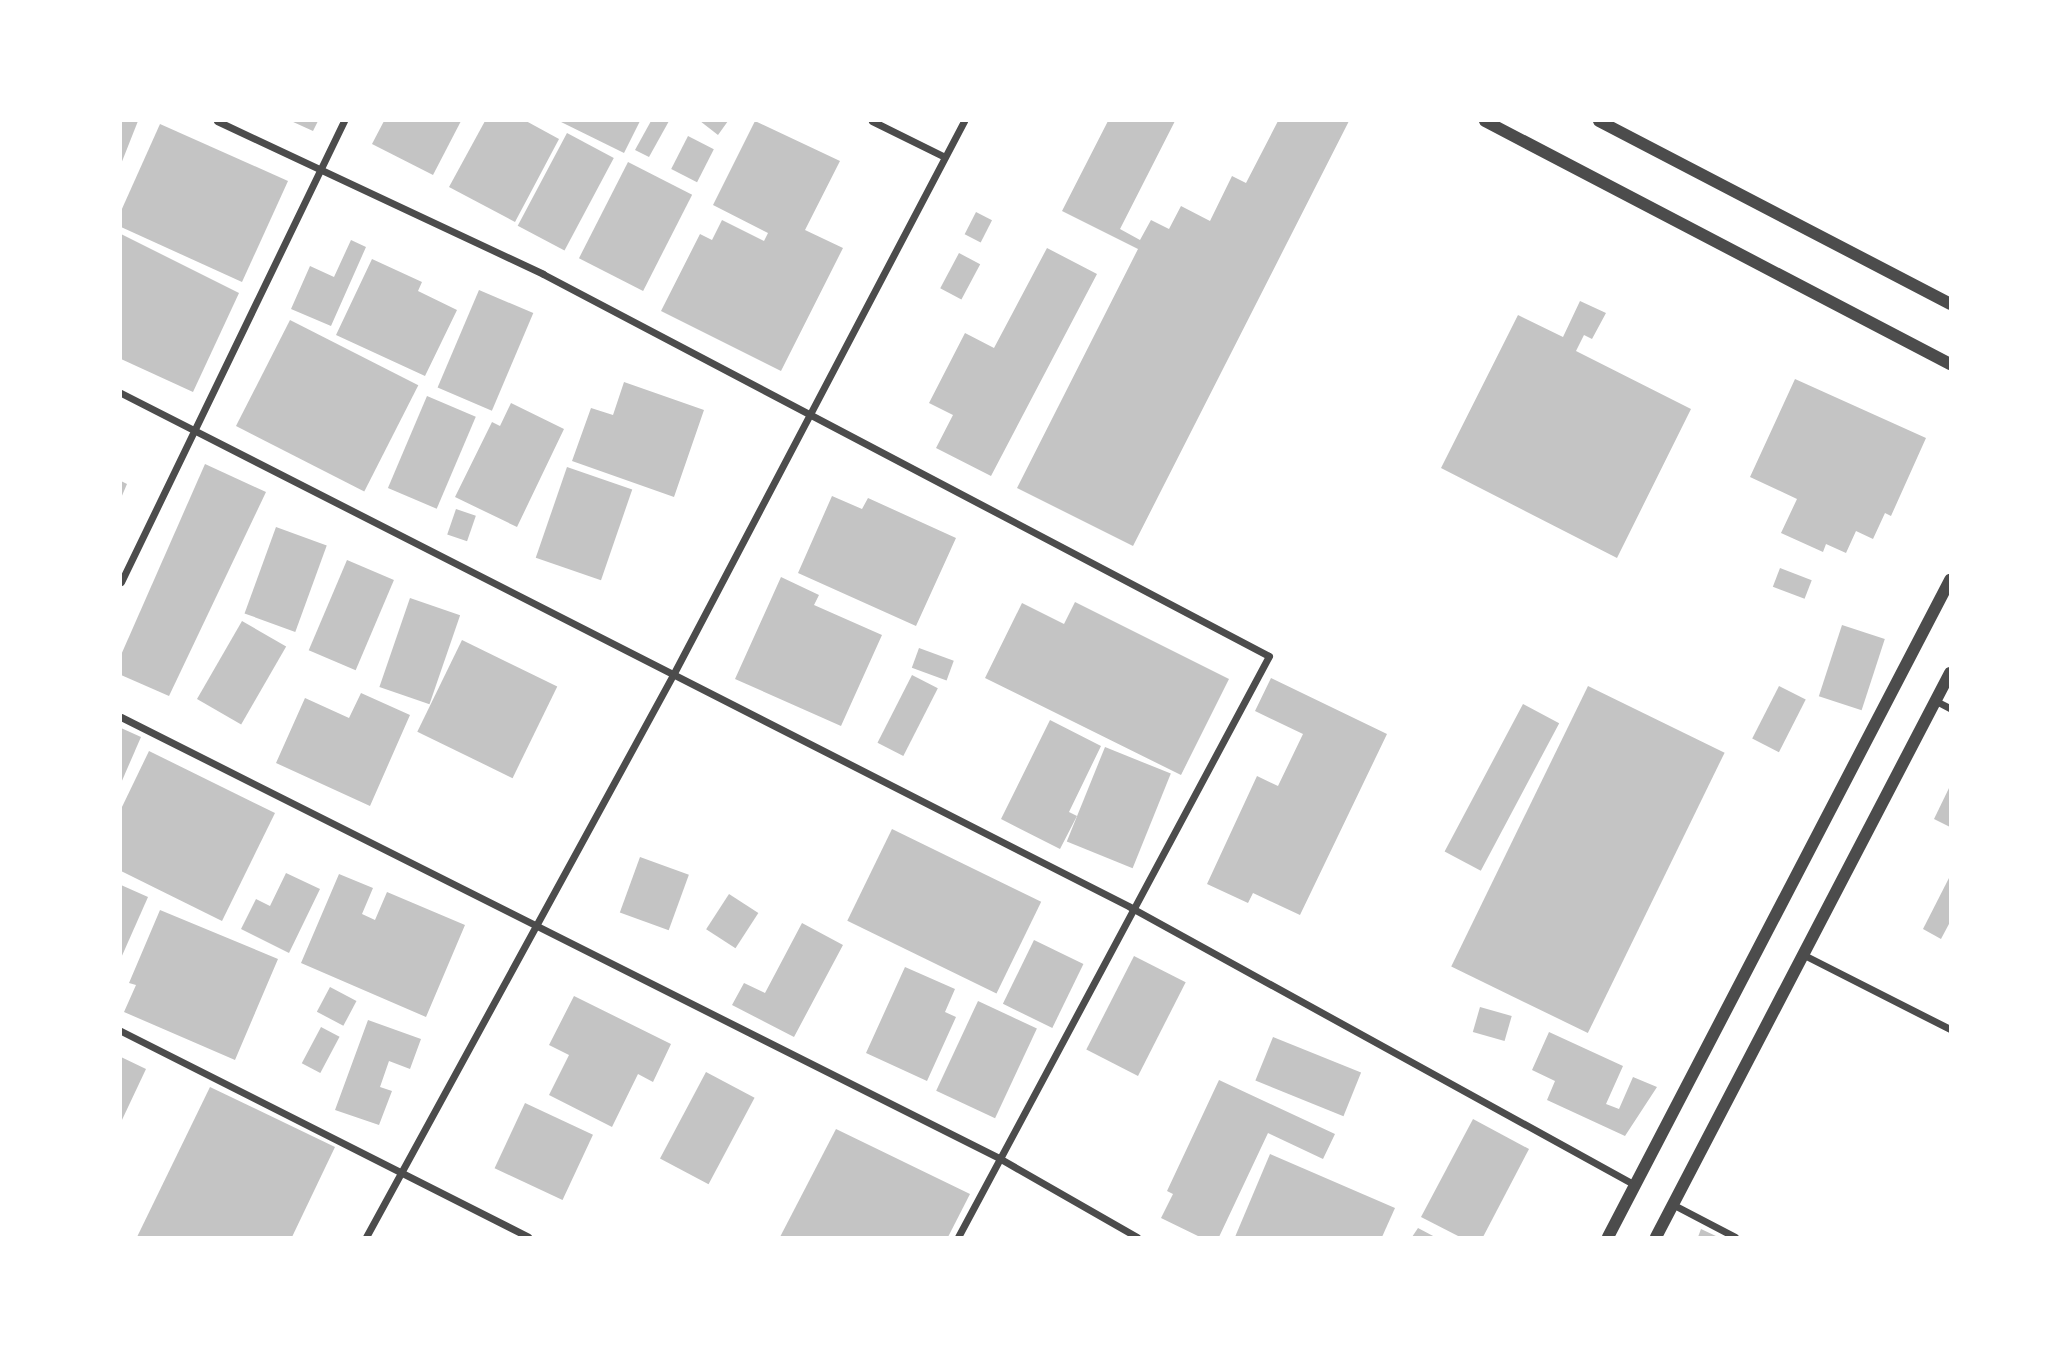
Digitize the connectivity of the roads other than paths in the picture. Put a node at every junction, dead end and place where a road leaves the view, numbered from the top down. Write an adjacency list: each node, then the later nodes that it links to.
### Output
1 (217, 121): 8 (street)
2 (344, 121): 8 (street)
3 (872, 121): 7 (street)
4 (964, 121): 7 (street)
5 (1485, 121): 10 (street)
6 (1600, 121): 9 (street)
7 (945, 157): 12 (street)
8 (321, 170): 12 (street); 13 (street)
9 (1950, 304)
10 (1950, 364)
11 (121, 393): 13 (street)
12 (812, 411): 16 (street); 21 (street)
13 (198, 430): 15 (street); 16 (street)
14 (1950, 580): 28 (street)
15 (121, 582)
16 (674, 673): 21 (street); 22 (street)
17 (1950, 673): 18 (street)
18 (1936, 701): 19 (street); 23 (street)
19 (1950, 708)
20 (121, 717): 22 (street)
21 (1130, 907): 26 (street); 28 (street)
22 (535, 929): 26 (street); 27 (street)
23 (1804, 955): 24 (street); 29 (street)
24 (1950, 1029)
25 (121, 1031): 27 (street)
26 (999, 1158): 32 (street); 33 (street)
27 (401, 1170): 30 (street); 31 (street)
28 (1635, 1185): 34 (street)
29 (1672, 1204): 35 (street); 36 (street)
30 (366, 1237)
31 (528, 1237)
32 (958, 1237)
33 (1137, 1237)
34 (1608, 1237)
35 (1656, 1237)
36 (1735, 1237)

